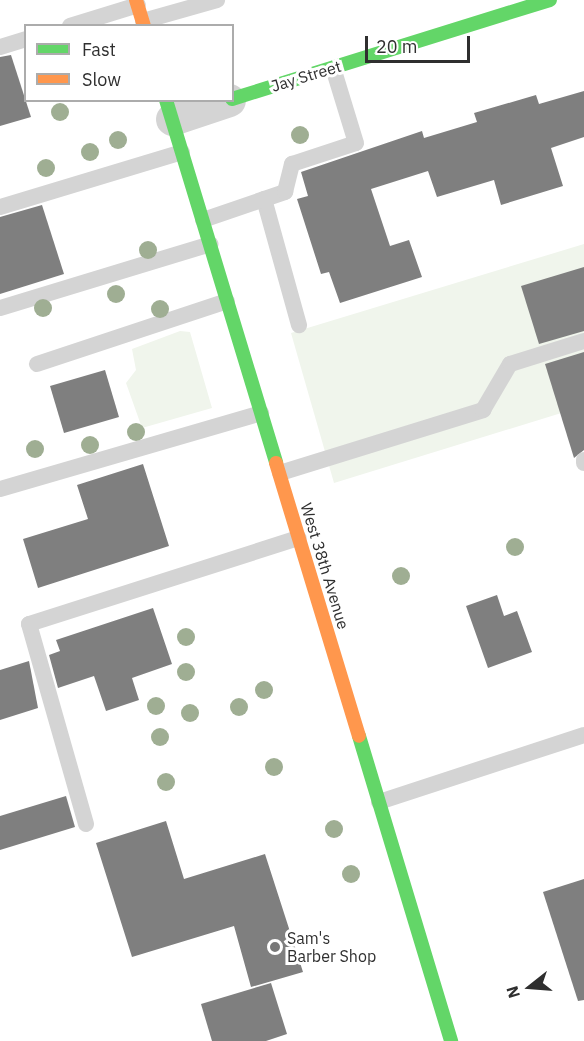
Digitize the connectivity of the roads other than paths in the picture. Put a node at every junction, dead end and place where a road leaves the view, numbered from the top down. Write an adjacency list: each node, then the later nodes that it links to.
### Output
1 (217, 0): 4 (lane)
2 (550, 0): 8 (main road, Jay Street)
3 (137, 2): 4 (main road); 5 (lane)
4 (143, 23)
5 (76, 24)
6 (24, 40): 7 (lane)
7 (0, 47)
8 (333, 68): 9 (main road, Jay Street); 13 (lane)
9 (234, 99)
10 (219, 102): 11 (street, Jay Street)
11 (169, 110): 12 (main road, West 38th Avenue)
12 (182, 152): 14 (lane); 15 (main road, West 38th Avenue)
13 (264, 199): 15 (lane); 19 (lane)
14 (0, 207)
15 (203, 220): 16 (main road, West 38th Avenue)
16 (210, 244): 17 (main road, West 38th Avenue); 18 (lane)
17 (227, 301): 21 (lane); 22 (main road, West 38th Avenue)
18 (0, 308)
19 (299, 325)
20 (584, 341): 23 (lane)
21 (37, 364)
22 (261, 413): 23 (main road, West 38th Avenue); 24 (lane)
23 (280, 473): 25 (main road, West 38th Avenue)
24 (0, 489)
25 (299, 538): 27 (main road, West 38th Avenue); 28 (lane)
26 (584, 735): 27 (lane)
27 (379, 802): 29 (main road, West 38th Avenue)
28 (86, 824)
29 (452, 1041)

